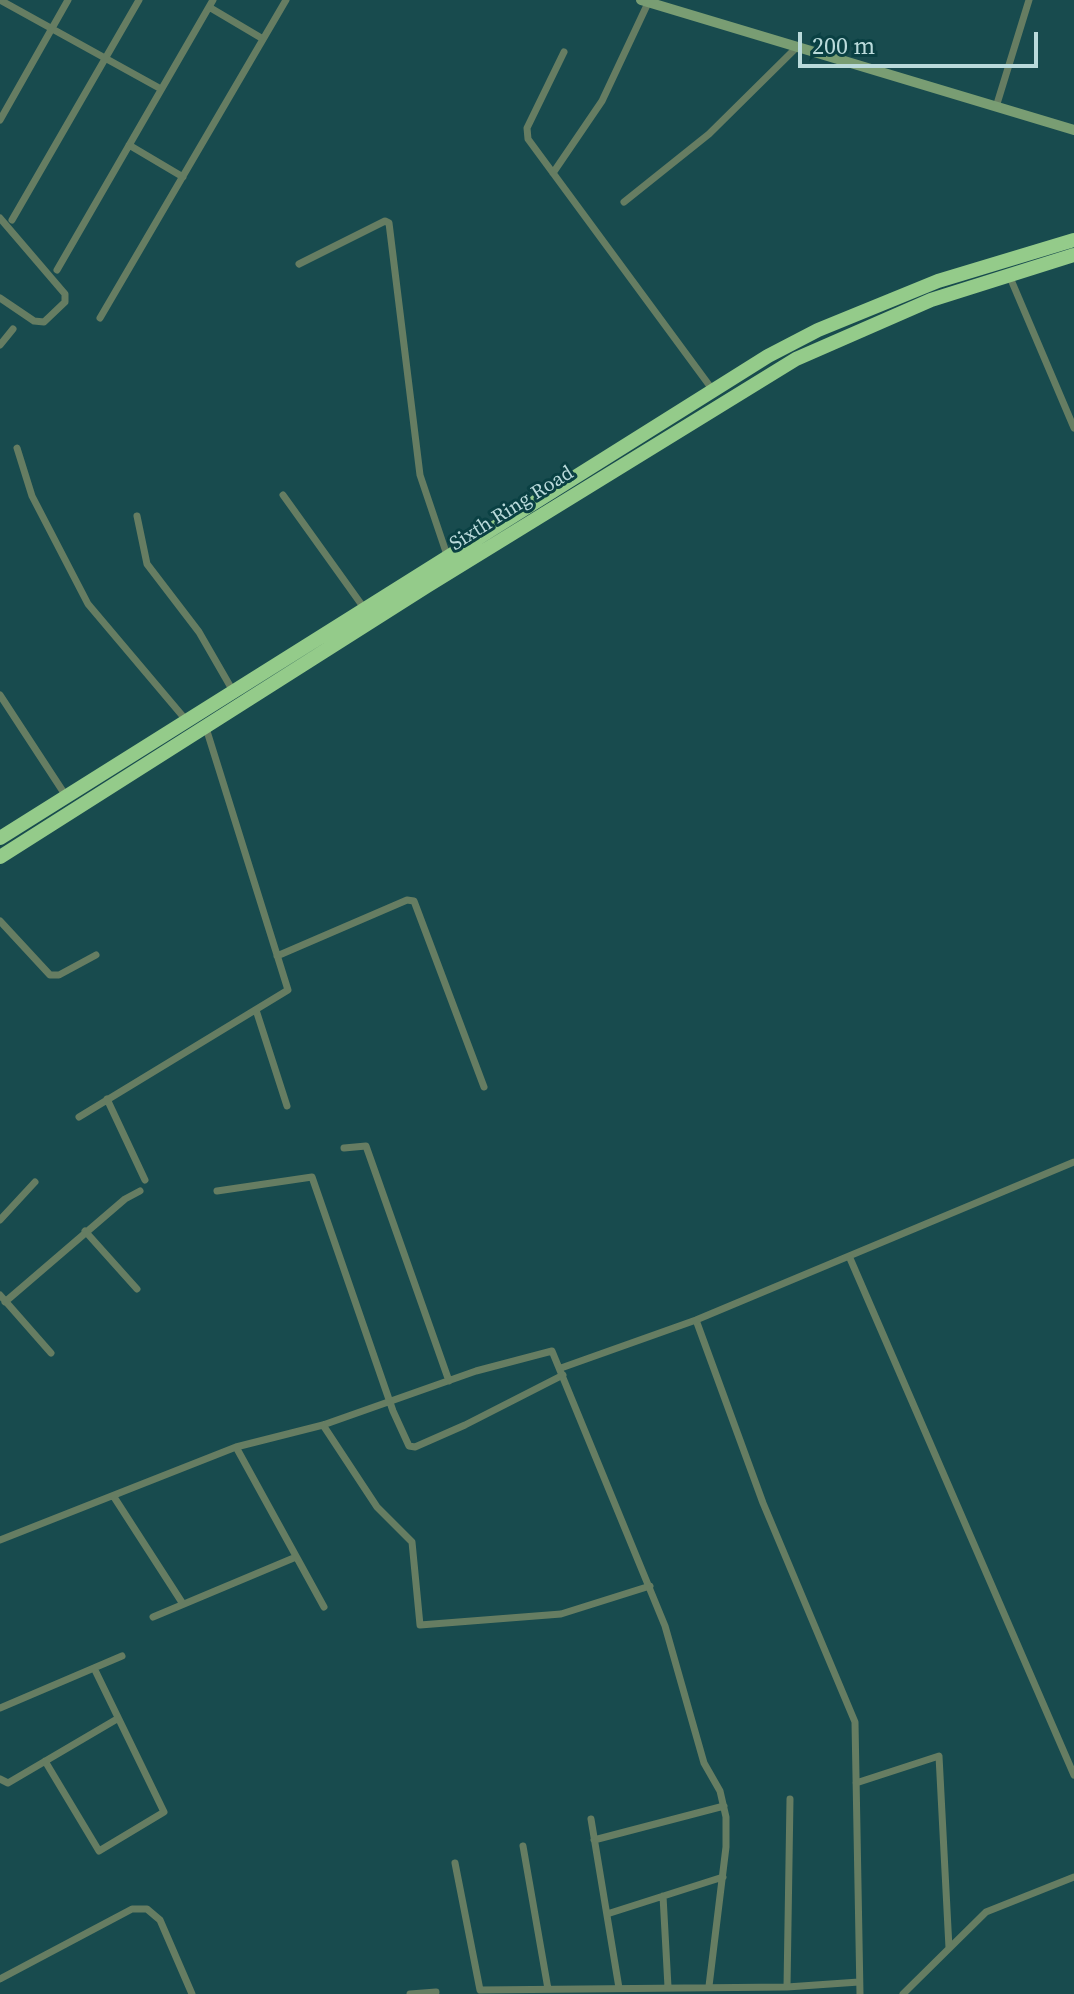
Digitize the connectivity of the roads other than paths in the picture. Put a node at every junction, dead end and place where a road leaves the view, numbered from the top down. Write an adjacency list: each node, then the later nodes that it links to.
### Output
1 (0, 0): 8 (street)
2 (68, 0): 8 (street)
3 (139, 0): 12 (street)
4 (286, 0): 9 (street)
5 (1029, 0): 14 (street)
6 (644, 1): 10 (main road); 18 (street)
7 (211, 4): 9 (street); 13 (street)
8 (52, 28): 12 (street); 15 (street)
9 (263, 39): 19 (street)
10 (797, 47): 14 (main road); 20 (street)
11 (564, 52): 18 (street)
12 (105, 59): 13 (street); 22 (street)
13 (161, 89): 17 (street)
14 (996, 107): 16 (main road)
15 (0, 120)
16 (1074, 130)
17 (129, 145): 19 (street); 27 (street)
18 (553, 173): 35 (street)
19 (183, 177): 30 (street)
20 (624, 202)
21 (0, 218): 28 (street)
22 (12, 220)
23 (1074, 240): 26 (highway, Sixth Ring Road)
24 (1074, 255): 26 (highway, Sixth Ring Road)
25 (299, 264): 40 (street)
26 (1007, 267): 29 (highway, Sixth Ring Road); 36 (street)
27 (57, 270)
28 (0, 298)
29 (880, 312): 33 (highway, Sixth Ring Road); 34 (highway, Sixth Ring Road)
30 (100, 318)
31 (13, 329): 32 (street)
32 (0, 345)
33 (736, 374): 34 (highway); 35 (highway, Sixth Ring Road)
34 (743, 388): 45 (highway, Sixth Ring Road)
35 (712, 389): 40 (highway, Sixth Ring Road)
36 (1074, 428)
37 (17, 448): 44 (street)
38 (283, 495): 41 (street)
39 (137, 516): 42 (street)
40 (447, 555): 41 (highway, Sixth Ring Road)
41 (364, 608): 42 (highway, Sixth Ring Road)
42 (233, 691): 44 (highway, Sixth Ring Road)
43 (0, 695): 48 (street)
44 (186, 720): 46 (highway, Sixth Ring Road)
45 (206, 728): 47 (highway, Sixth Ring Road); 53 (street)
46 (171, 730): 47 (highway); 48 (highway, Sixth Ring Road)
47 (180, 743): 50 (highway, Sixth Ring Road)
48 (66, 796): 49 (highway, Sixth Ring Road)
49 (0, 837)
50 (0, 857)
51 (0, 921): 52 (street)
52 (96, 955)
53 (277, 956): 54 (street); 55 (street)
54 (256, 1010): 56 (street); 57 (street)
55 (484, 1087)
56 (107, 1099): 58 (street); 61 (street)
57 (287, 1106)
58 (79, 1117)
59 (344, 1148): 73 (street)
60 (1074, 1162): 67 (street)
61 (145, 1180)
62 (35, 1182): 65 (street)
63 (140, 1191): 66 (street)
64 (217, 1191): 74 (street)
65 (0, 1220)
66 (85, 1231): 68 (street); 69 (street)
67 (849, 1256): 70 (street); 89 (street)
68 (137, 1289)
69 (3, 1298): 71 (street)
70 (696, 1320): 72 (street); 91 (street)
71 (51, 1353)
72 (562, 1372): 73 (street); 74 (street); 80 (street)
73 (449, 1381): 74 (street)
74 (391, 1400): 75 (street)
75 (323, 1425): 76 (street); 80 (street)
76 (236, 1447): 77 (street); 79 (street)
77 (114, 1497): 78 (street); 81 (street)
78 (0, 1540)
79 (296, 1557): 81 (street); 82 (street)
80 (650, 1586): 93 (street)
81 (183, 1604): 83 (street)
82 (324, 1607)
83 (153, 1617)
84 (122, 1656): 85 (street)
85 (94, 1668): 86 (street); 87 (street)
86 (0, 1708)
87 (117, 1719): 88 (street); 88 (street)
88 (45, 1761): 90 (street)
89 (1074, 1775)
90 (0, 1779)
91 (856, 1783): 102 (street); 104 (street)
92 (790, 1799): 107 (street)
93 (724, 1806): 95 (street); 98 (street)
94 (591, 1819): 95 (street)
95 (594, 1840): 101 (street)
96 (523, 1846): 109 (street)
97 (455, 1863): 109 (street)
98 (723, 1877): 100 (street); 105 (street)
99 (1074, 1877): 102 (street)
100 (663, 1896): 101 (street); 106 (street)
101 (607, 1914): 108 (street)
102 (949, 1948): 114 (street)
103 (0, 1979): 111 (street)
104 (859, 1982): 107 (street); 113 (street)
105 (709, 1986): 106 (street); 107 (street)
106 (668, 1987): 108 (street)
107 (787, 1987)
108 (619, 1988): 109 (street)
109 (548, 1989)
110 (436, 1992): 112 (street)
111 (192, 1994)
112 (410, 1994)
113 (860, 1994)
114 (903, 1994)

